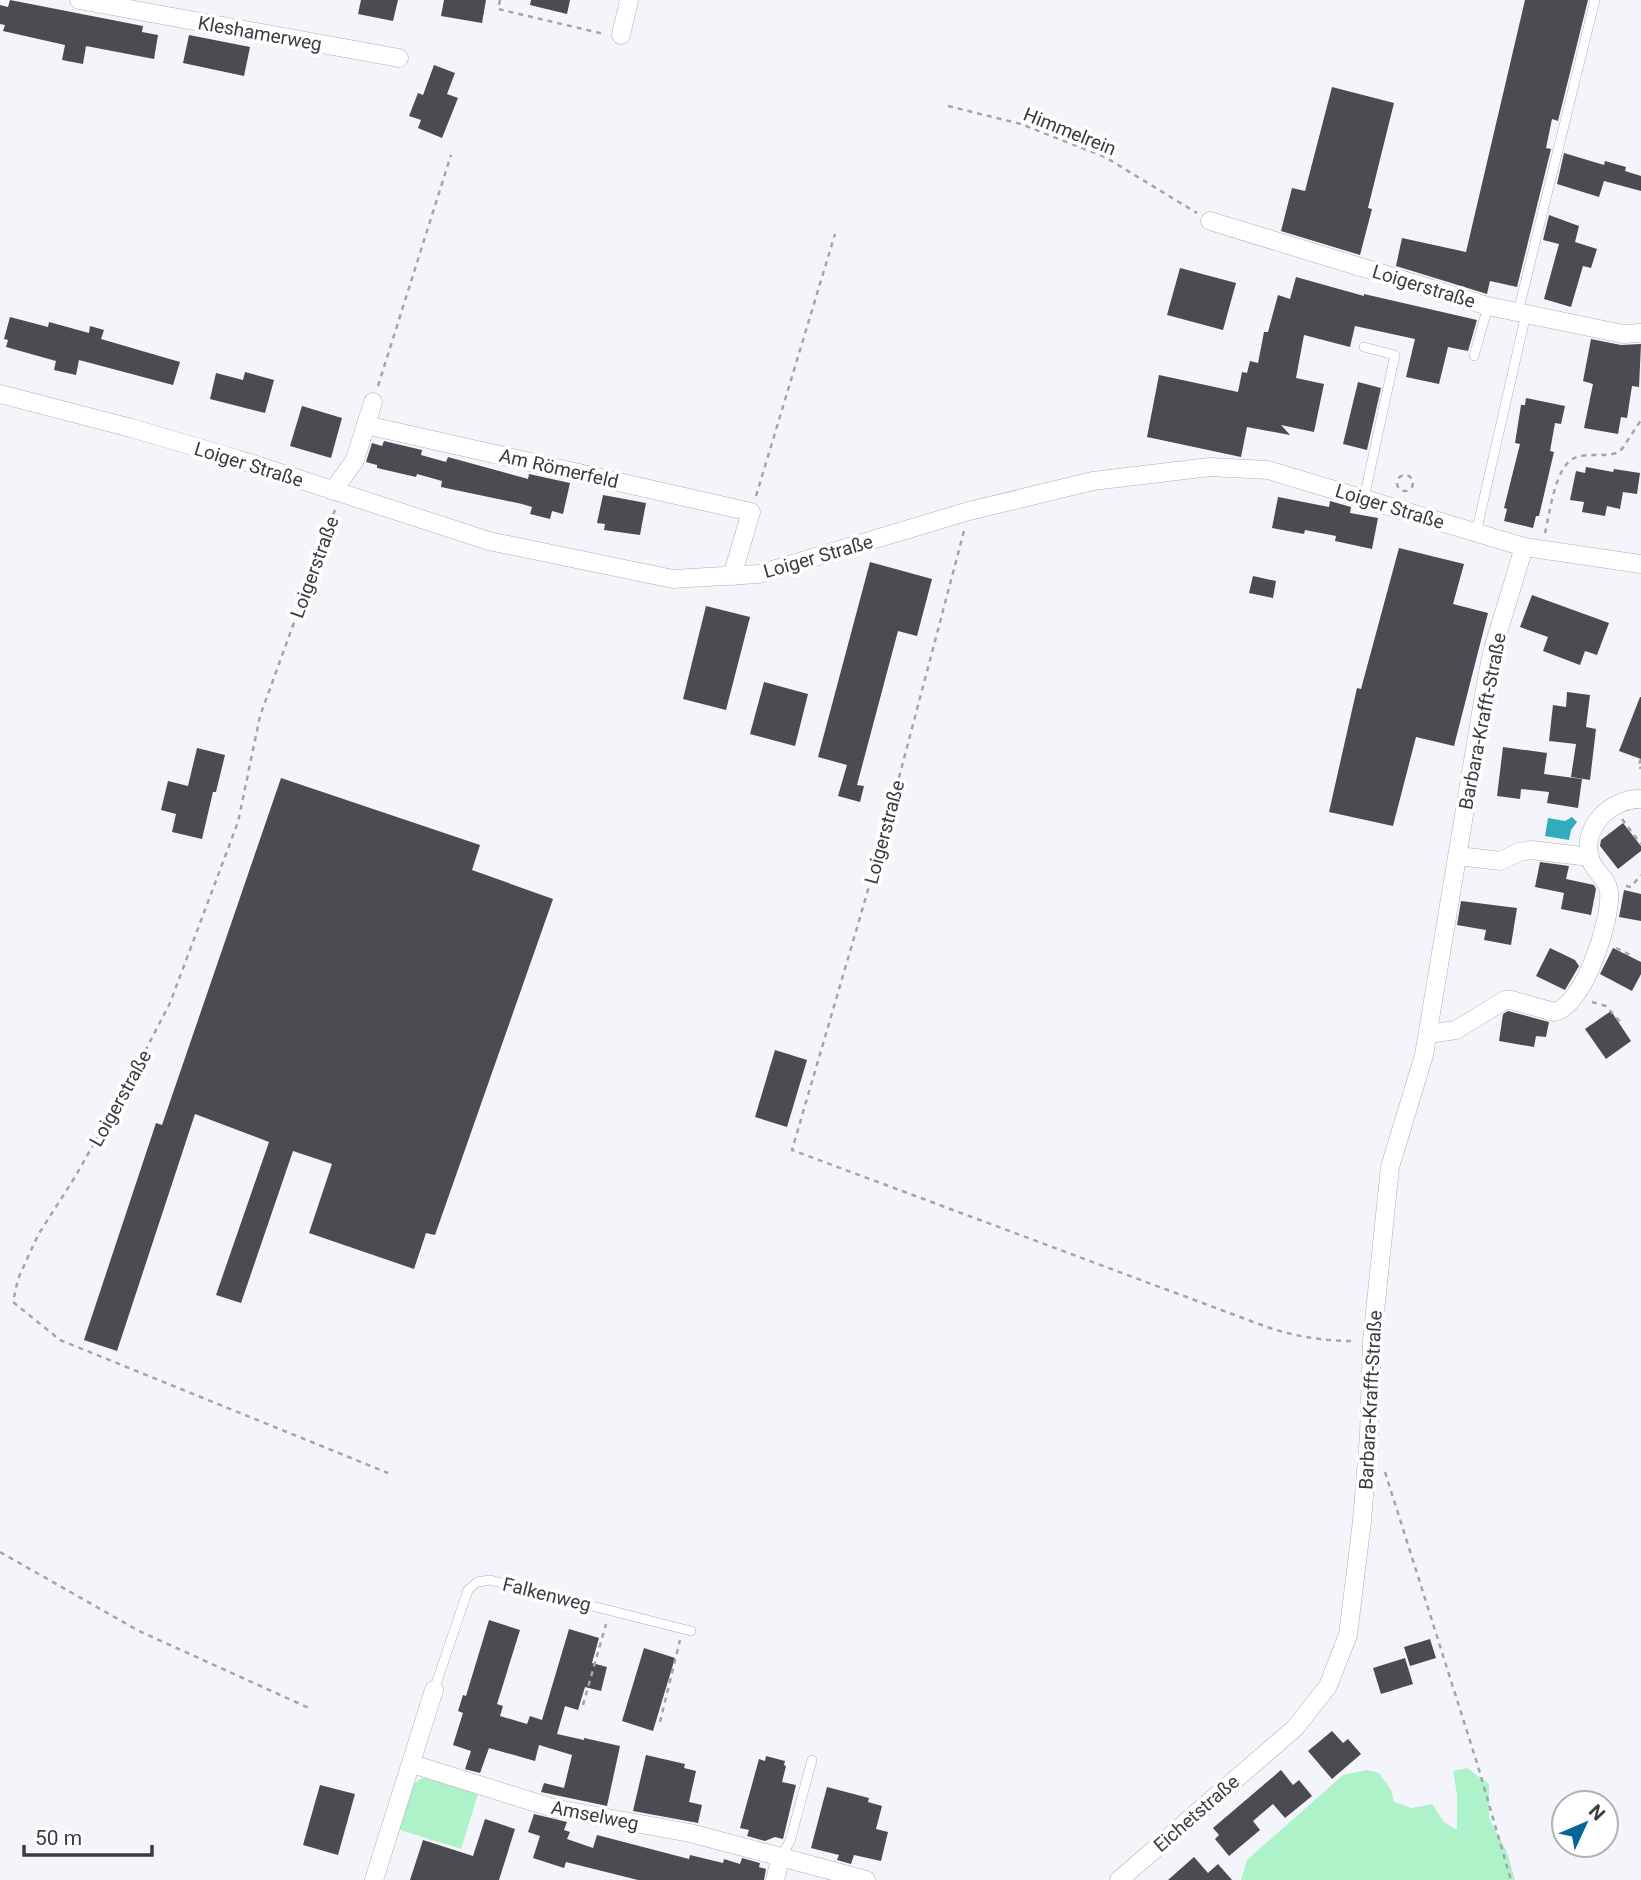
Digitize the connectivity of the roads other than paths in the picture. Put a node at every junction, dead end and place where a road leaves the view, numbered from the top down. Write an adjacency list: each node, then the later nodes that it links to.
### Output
1 (79, 0): 5 (street, Kleshamerweg)
2 (629, 0): 4 (street)
3 (1595, 0): 8 (lane)
4 (621, 35)
5 (399, 58)
6 (1210, 221): 7 (street, Loigerstraße)
7 (1488, 306): 8 (street, Loigerstraße); 11 (lane)
8 (1522, 313): 9 (street, Loigerstraße); 17 (lane)
9 (1641, 333)
10 (1364, 347): 16 (lane)
11 (1474, 356)
12 (0, 394): 15 (street, Loiger Straße)
13 (373, 402): 14 (street, Loigerstraße)
14 (366, 425): 15 (street, Loigerstraße); 20 (street, Am Römerfeld)
15 (337, 492): 20 (street, Loiger Straße)
16 (1364, 498): 17 (street, Loiger Straße); 20 (street, Loiger Straße)
17 (1476, 533): 18 (street, Loiger Straße)
18 (1533, 548): 19 (street, Loiger Straße); 22 (street, Barbara-Krafft-Straße)
19 (1641, 564)
20 (732, 576)
21 (1641, 799): 23 (street)
22 (1459, 856): 23 (street); 24 (street, Barbara-Krafft-Straße)
23 (1590, 857): 24 (street)
24 (1428, 1034): 27 (street, Barbara-Krafft-Straße)
25 (687, 1630): 26 (lane, Falkenweg)
26 (434, 1690): 29 (street)
27 (1274, 1746): 34 (street, Eichetstraße)
28 (812, 1760): 30 (lane)
29 (412, 1764): 30 (street, Amselweg); 31 (street)
30 (781, 1857): 32 (street); 33 (street, Amselweg)
31 (374, 1880)
32 (775, 1880)
33 (866, 1880)
34 (1119, 1880)

